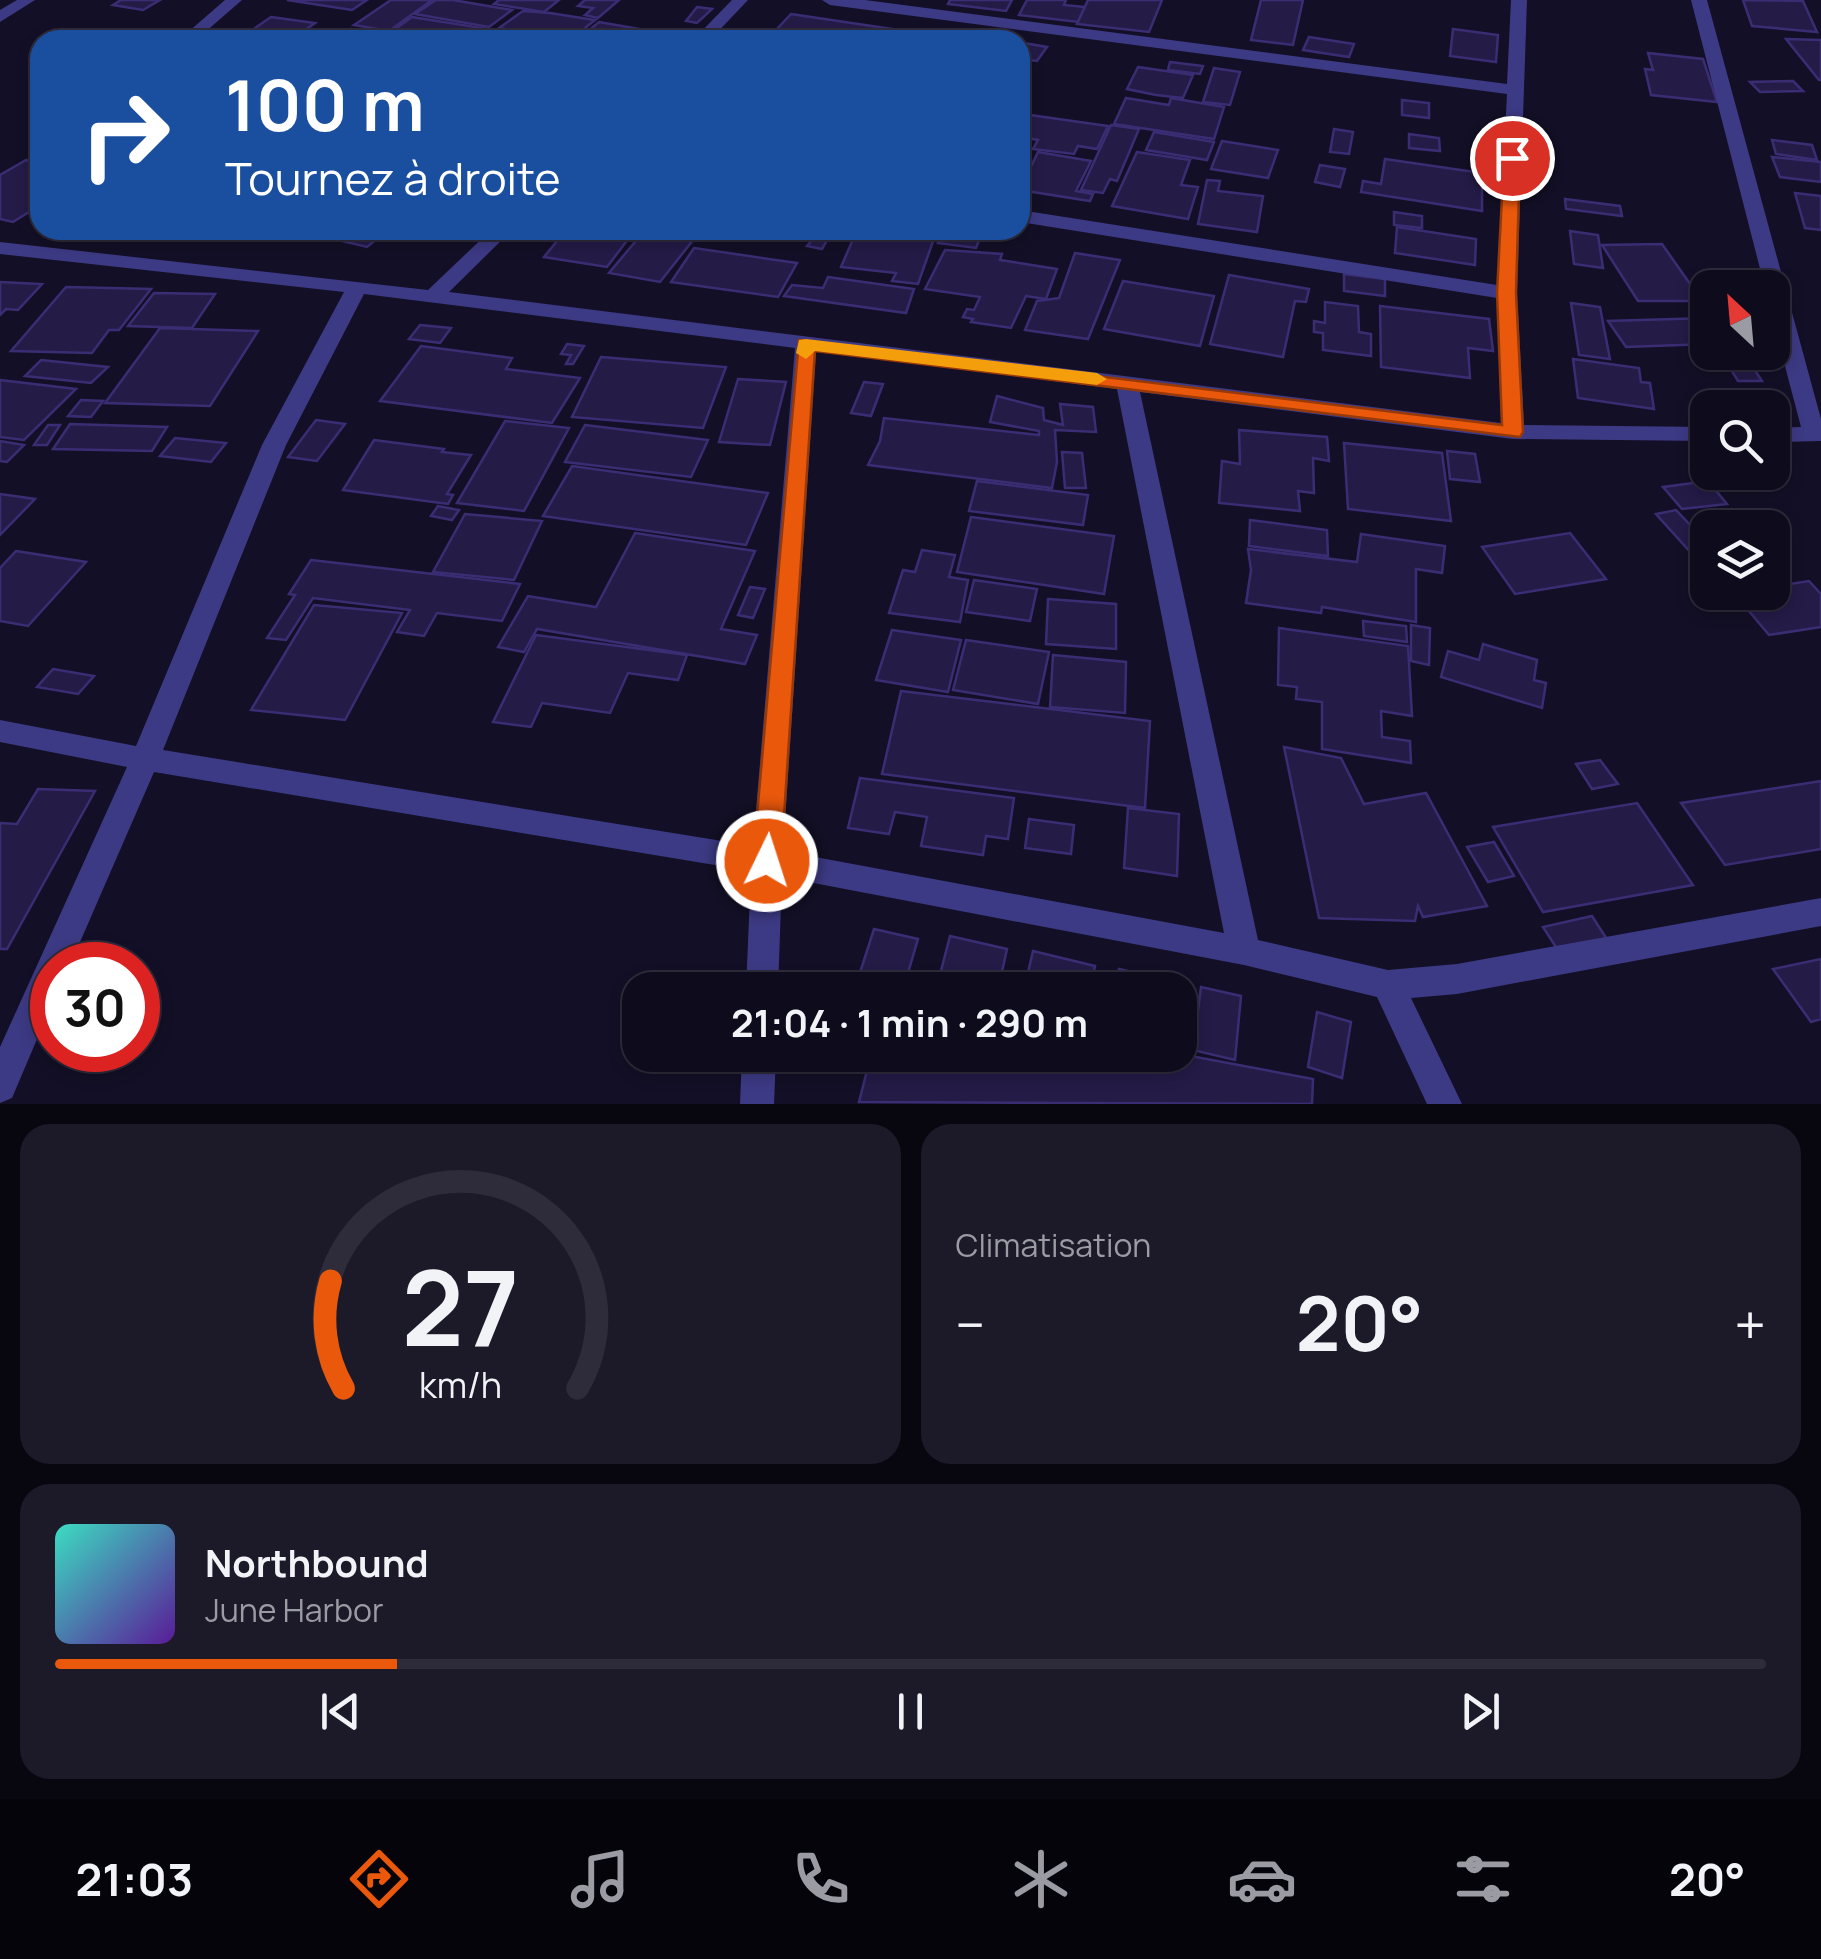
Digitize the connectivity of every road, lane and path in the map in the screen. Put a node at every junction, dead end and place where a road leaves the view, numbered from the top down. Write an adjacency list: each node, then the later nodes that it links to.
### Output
1 (27, 0): 7 (street)
2 (234, 0): 8 (street)
3 (740, 0): 9 (street)
4 (830, 0): 10 (street)
5 (1519, 0): 10 (street)
6 (1699, 0): 22 (street)
7 (0, 17)
8 (200, 30)
9 (711, 30)
10 (1515, 90): 15 (street)
11 (1030, 218): 15 (street)
12 (492, 240): 16 (street)
13 (0, 248): 14 (street)
14 (357, 288): 16 (street); 24 (street)
15 (1506, 293): 19 (street)
16 (431, 298): 17 (street)
17 (806, 344): 18 (street); 25 (street)
18 (1127, 382): 19 (street); 28 (street)
19 (1513, 432): 20 (street)
20 (1690, 434)
21 (1790, 435): 22 (street)
22 (1817, 435)
23 (0, 731): 24 (street)
24 (146, 758): 25 (street); 27 (street)
25 (767, 861): 28 (street); 29 (street)
26 (1821, 912): 30 (street)
27 (64, 942)
28 (1244, 951): 30 (street)
29 (763, 972)
30 (1388, 985): 35 (street)
31 (30, 1018): 33 (street)
32 (758, 1072): 34 (street)
33 (0, 1086)
34 (757, 1104)
35 (1445, 1104)

